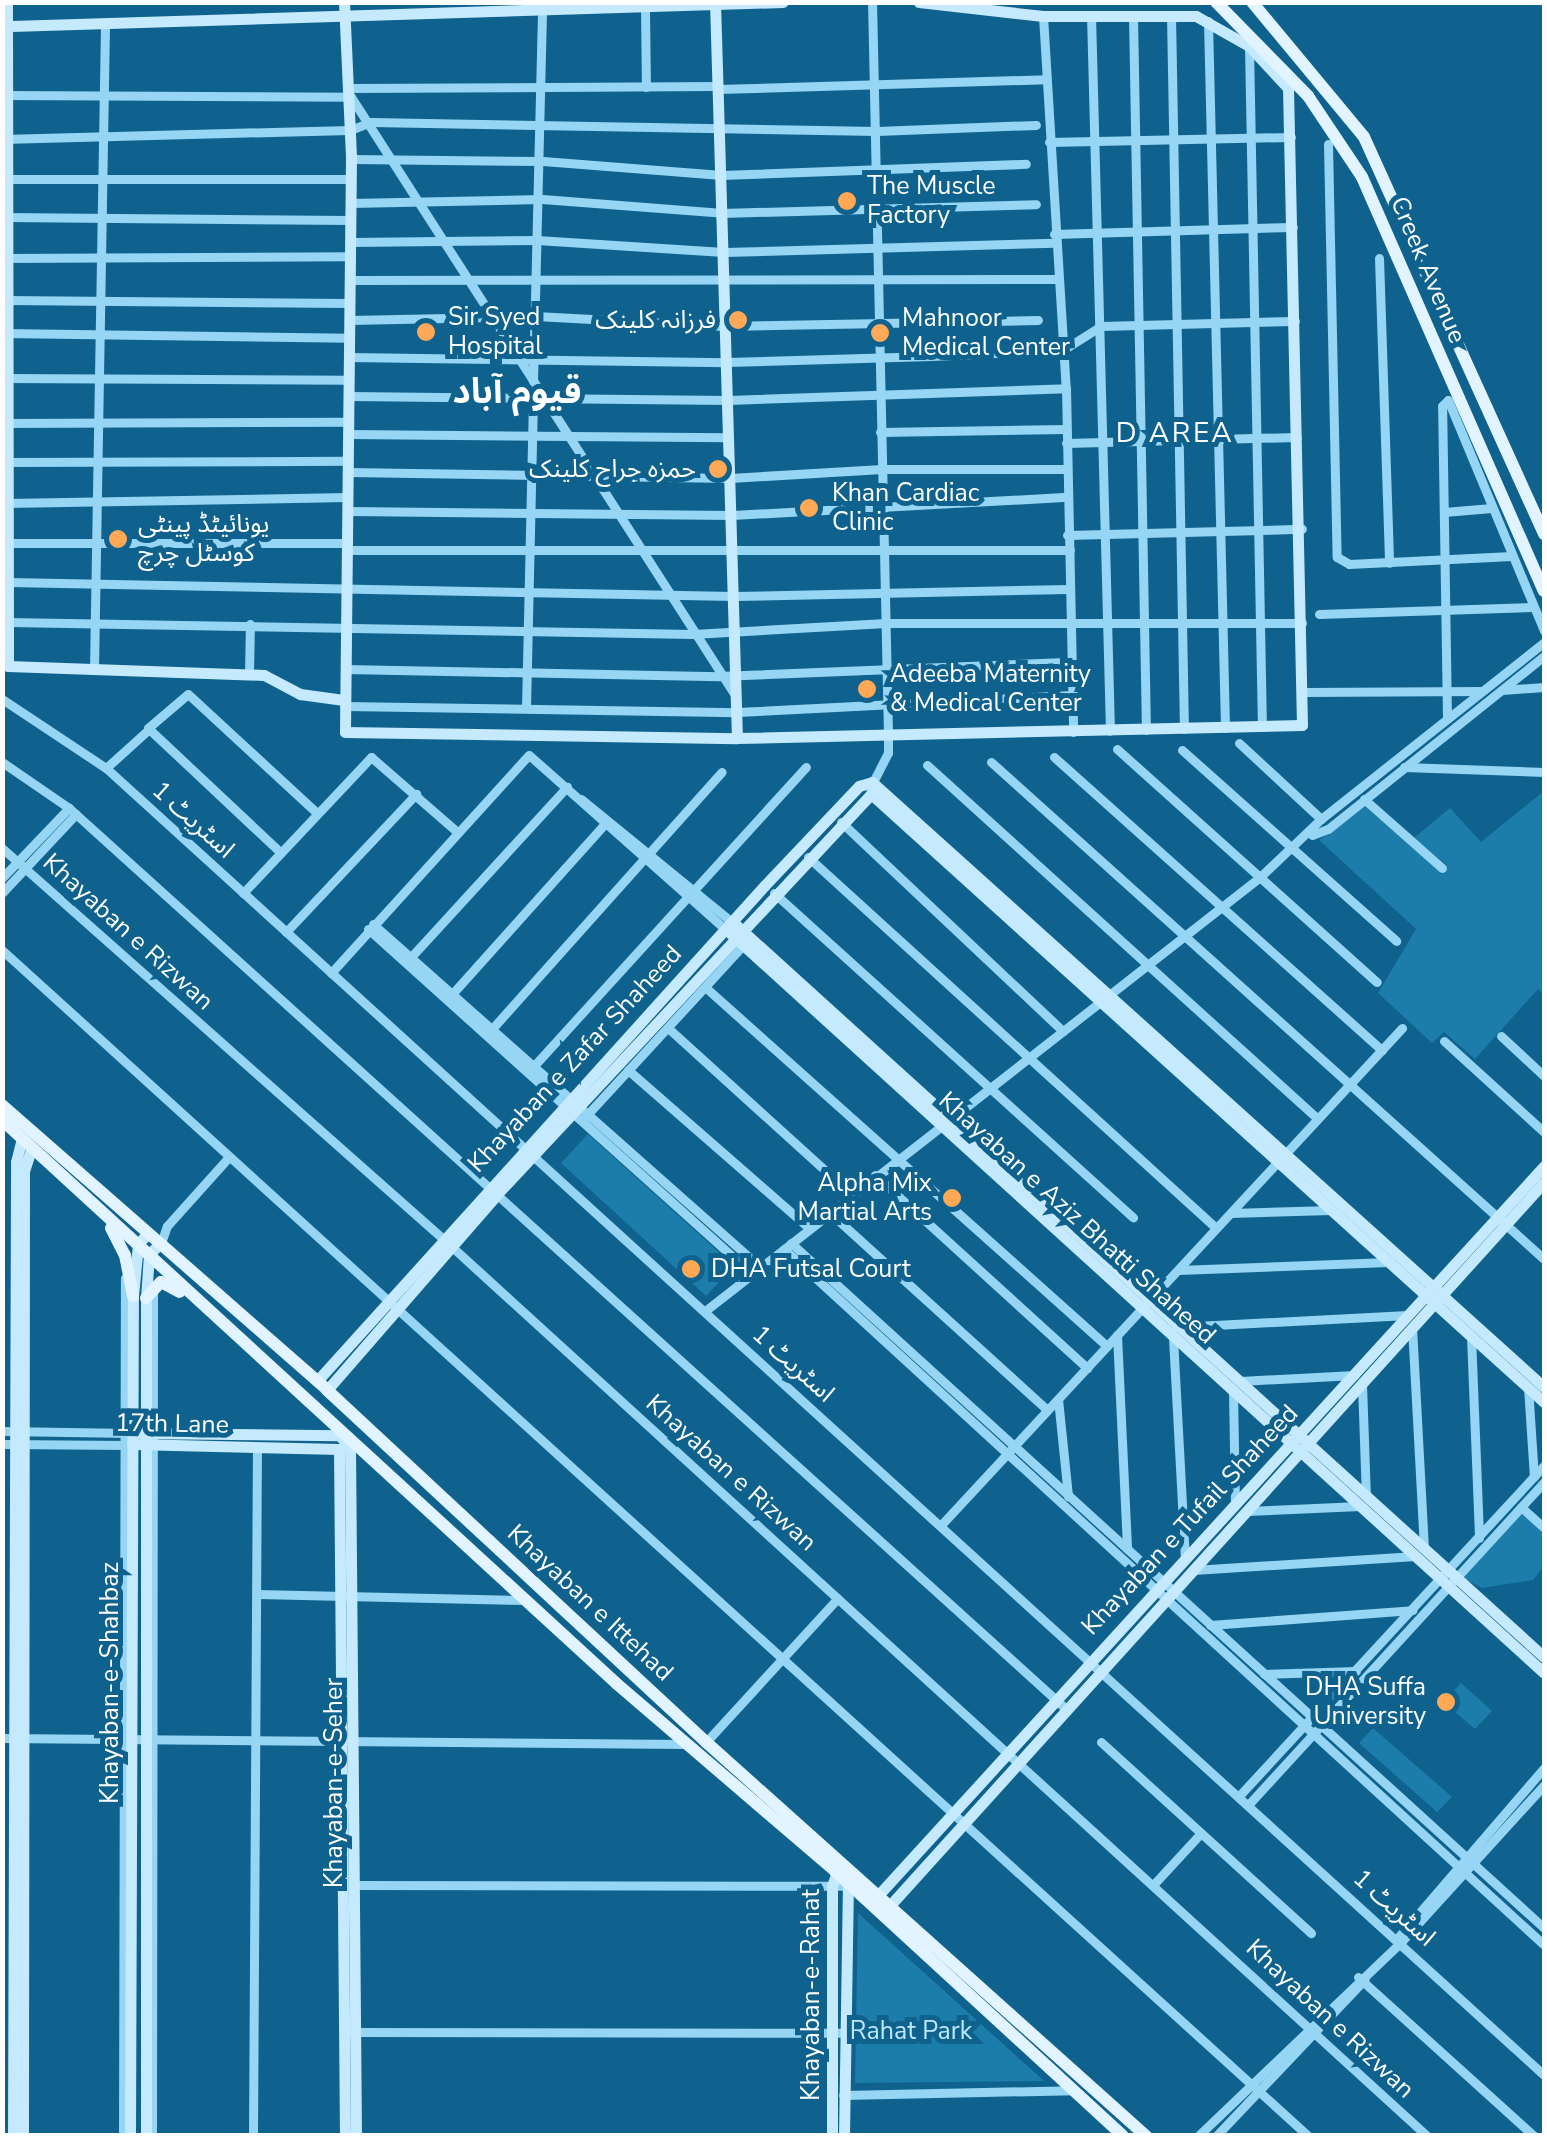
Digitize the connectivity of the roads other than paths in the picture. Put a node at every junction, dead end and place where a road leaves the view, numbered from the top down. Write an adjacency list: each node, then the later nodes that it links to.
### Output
1 (7, 2): 19 (street)
2 (344, 2): 16 (street)
3 (356, 2): 16 (street)
4 (782, 2): 9 (street)
5 (872, 2): 22 (street)
6 (920, 2): 13 (street)
7 (1216, 2): 176 (main road, Creek Avenue)
8 (1252, 2): 158 (main road, Creek Avenue)
9 (715, 4): 10 (street); 25 (street)
10 (644, 8): 11 (street); 23 (street)
11 (542, 12): 16 (street); 24 (street)
12 (1170, 15): 15 (street); 17 (street); 40 (street)
13 (1043, 16): 14 (street); 21 (street)
14 (1091, 16): 15 (street); 41 (street)
15 (1132, 16): 42 (street)
16 (350, 18): 18 (street); 26 (street)
17 (1208, 21): 20 (street); 37 (street)
18 (105, 24): 19 (street); 28 (street)
19 (10, 26): 27 (street)
20 (1249, 46): 36 (street); 38 (street)
21 (1046, 79): 22 (street); 43 (street)
22 (875, 84): 25 (street); 34 (street)
23 (646, 87): 24 (street); 25 (street)
24 (541, 88): 26 (street); 29 (street)
25 (718, 88): 32 (street)
26 (350, 92): 28 (street); 30 (street); 33 (street)
27 (6, 95): 28 (street); 39 (street)
28 (102, 95): 35 (street)
29 (542, 121): 30 (street); 32 (street); 46 (street)
30 (370, 122): 33 (street); 47 (street)
31 (1036, 125): 34 (street)
32 (718, 127): 34 (street); 50 (street)
33 (350, 130): 35 (street); 45 (street)
34 (877, 131): 49 (street)
35 (104, 134): 39 (street); 52 (street)
36 (1292, 137): 38 (street); 63 (street)
37 (1209, 138): 38 (street); 40 (street); 65 (street)
38 (1250, 138): 64 (street)
39 (6, 139): 51 (street)
40 (1172, 139): 42 (street); 66 (street)
41 (1095, 140): 42 (street); 43 (street); 68 (street)
42 (1136, 140): 67 (street)
43 (1049, 142): 69 (street)
44 (1328, 144): 170 (street)
45 (351, 160): 47 (street); 53 (street)
46 (543, 161): 47 (street); 50 (street); 55 (street)
47 (393, 162): 54 (street)
48 (1026, 164): 49 (street)
49 (878, 172): 50 (street); 58 (street)
50 (721, 175): 59 (street)
51 (6, 179): 52 (street); 60 (street)
52 (102, 179): 53 (street); 61 (street)
53 (350, 179): 56 (street)
54 (416, 198): 55 (street); 56 (street); 72 (street)
55 (542, 198): 59 (street); 70 (street)
56 (350, 203): 62 (street)
57 (1036, 204): 58 (street)
58 (880, 209): 59 (street); 73 (street)
59 (722, 214): 74 (street)
60 (6, 217): 61 (street); 76 (street)
61 (102, 218): 62 (street); 78 (street)
62 (350, 220): 71 (street)
63 (1293, 227): 64 (street); 92 (street)
64 (1252, 228): 65 (street); 93 (street)
65 (1212, 229): 66 (street); 94 (street)
66 (1174, 230): 67 (street); 96 (street)
67 (1137, 231): 68 (street); 97 (street)
68 (1098, 232): 69 (street); 99 (street)
69 (1054, 238): 73 (street); 79 (street)
70 (537, 240): 72 (street); 74 (street); 82 (street)
71 (350, 242): 72 (street); 75 (street)
72 (445, 245): 81 (street)
73 (881, 249): 74 (street); 84 (street)
74 (724, 252): 83 (street)
75 (350, 256): 78 (street); 80 (street)
76 (6, 258): 78 (street); 85 (street)
77 (1379, 258): 170 (street)
78 (101, 260): 86 (street)
79 (1055, 279): 84 (street); 103 (street)
80 (350, 280): 81 (street); 87 (street)
81 (468, 281): 82 (street); 90 (street)
82 (536, 281): 83 (street); 88 (street)
83 (725, 282): 84 (street); 98 (street)
84 (882, 283): 95 (street)
85 (6, 300): 86 (street); 100 (street)
86 (101, 300): 87 (street); 101 (street)
87 (349, 303): 89 (street)
88 (535, 316): 90 (street); 98 (street); 107 (street)
89 (349, 320): 90 (street); 102 (street)
90 (493, 320): 106 (street)
91 (1038, 320): 95 (street)
92 (1294, 321): 93 (street); 125 (street)
93 (1256, 322): 94 (street); 128 (street)
94 (1214, 323): 96 (street); 127 (street)
95 (883, 324): 98 (street); 104 (street)
96 (1177, 324): 97 (street); 129 (street)
97 (1139, 325): 99 (street); 131 (street)
98 (726, 326): 108 (street)
99 (1101, 326): 103 (street); 130 (street)
100 (6, 333): 101 (street); 109 (street)
101 (100, 334): 102 (street); 111 (street)
102 (349, 338): 105 (street)
103 (1063, 350): 104 (street); 113 (street)
104 (880, 354): 108 (street); 115 (street)
105 (349, 357): 106 (street); 110 (street)
106 (518, 360): 107 (street); 112 (street)
107 (534, 360): 108 (street); 112 (street)
108 (726, 362): 117 (street)
109 (6, 378): 111 (street); 118 (street)
110 (349, 380): 111 (street); 114 (street)
111 (99, 381): 119 (street)
112 (534, 384): 116 (street)
113 (1066, 388): 115 (street); 121 (street)
114 (349, 396): 116 (street); 120 (street)
115 (876, 396): 117 (street); 122 (street)
116 (538, 398): 117 (street); 123 (street); 124 (street)
117 (728, 400): 126 (street)
118 (6, 423): 119 (street); 133 (street)
119 (98, 423): 120 (street); 134 (street)
120 (348, 428): 123 (street); 135 (street)
121 (1066, 428): 122 (street); 132 (street)
122 (880, 432): 136 (street)
123 (532, 436): 124 (street); 138 (street)
124 (567, 436): 126 (street); 139 (street)
125 (1297, 437): 128 (street); 152 (street)
126 (729, 438): 140 (street)
127 (1218, 438): 128 (street); 129 (street); 154 (street)
128 (1256, 438): 153 (street)
129 (1180, 439): 131 (street); 155 (street)
130 (1103, 440): 131 (street); 132 (street); 157 (street)
131 (1143, 440): 156 (street)
132 (1066, 442): 137 (street)
133 (6, 462): 134 (street); 144 (street)
134 (98, 462): 135 (street); 143 (street)
135 (348, 466): 138 (street); 141 (street)
136 (882, 468): 137 (street); 140 (street); 145 (street)
137 (1067, 469): 142 (street)
138 (532, 476): 139 (street); 149 (street)
139 (592, 476): 140 (street); 150 (street)
140 (730, 478): 151 (street)
141 (348, 497): 143 (street); 147 (street)
142 (1068, 497): 145 (street); 159 (street)
143 (97, 501): 144 (street); 161 (street)
144 (6, 502): 160 (street)
145 (880, 508): 151 (street); 163 (street)
146 (1492, 508): 148 (street); 148 (street); 168 (street)
147 (348, 512): 149 (street); 162 (street)
148 (1444, 512): 169 (street)
149 (530, 513): 150 (street); 164 (street)
150 (617, 514): 151 (street); 167 (street)
151 (732, 515): 166 (street)
152 (1302, 528): 153 (street); 187 (street)
153 (1256, 530): 154 (street); 186 (street)
154 (1219, 531): 155 (street); 193 (street)
155 (1183, 532): 156 (street); 192 (street)
156 (1143, 533): 157 (street); 191 (street)
157 (1102, 534): 159 (street); 190 (street)
158 (1544, 534)
159 (1067, 535): 165 (street)
160 (6, 543): 161 (street); 171 (street)
161 (96, 543): 162 (street); 172 (street)
162 (348, 546): 164 (street); 173 (street)
163 (882, 547): 165 (street); 166 (street); 174 (street)
164 (530, 549): 167 (street); 177 (street)
165 (1070, 550): 175 (street)
166 (733, 553): 167 (street); 179 (street)
167 (643, 554): 178 (street)
168 (1512, 556): 169 (street); 180 (street)
169 (1445, 561): 170 (street); 181 (street)
170 (1389, 563)
171 (8, 582): 172 (street); 183 (street)
172 (96, 583): 173 (street); 184 (street)
173 (348, 587): 177 (street); 194 (street)
174 (885, 588): 175 (street); 179 (street); 185 (street)
175 (1069, 589): 189 (street)
176 (1544, 591)
177 (529, 592): 178 (street); 196 (street)
178 (668, 594): 179 (street); 198 (street)
179 (734, 596): 195 (street)
180 (1532, 607): 181 (street); 197 (street)
181 (1446, 612): 182 (street); 214 (street)
182 (1319, 614)
183 (8, 622): 184 (street); 202 (street)
184 (95, 622): 188 (street); 204 (street)
185 (886, 623): 189 (street); 195 (street); 206 (street)
186 (1259, 623): 187 (street); 193 (street); 223 (street)
187 (1302, 623): 213 (street)
188 (250, 624): 194 (street); 207 (street)
189 (1074, 624): 190 (street); 201 (street)
190 (1106, 624): 191 (street); 228 (street)
191 (1145, 624): 192 (street); 227 (street)
192 (1184, 624): 193 (street); 224 (street)
193 (1224, 624): 225 (street)
194 (347, 626): 196 (street); 203 (street)
195 (735, 629): 198 (street); 209 (street)
196 (528, 630): 198 (street); 205 (street)
197 (1544, 632)
198 (693, 634): 208 (street)
199 (1544, 642): 212 (street)
200 (1544, 656): 211 (street)
201 (1072, 662): 206 (street); 215 (street)
202 (5, 666): 204 (street)
203 (346, 669): 205 (street); 219 (street)
204 (94, 670): 207 (street)
205 (527, 670): 208 (street); 220 (street)
206 (886, 671): 209 (street); 218 (street)
207 (249, 674): 219 (street)
208 (719, 676): 209 (street); 216 (street)
209 (737, 676): 216 (street)
210 (1544, 687): 211 (street)
211 (1500, 690): 212 (street); 240 (street)
212 (1480, 691): 214 (street); 222 (street)
213 (1304, 692): 214 (street); 223 (street)
214 (1447, 692): 222 (street)
215 (1072, 695): 218 (street); 229 (street)
216 (737, 697): 221 (street)
217 (2, 699): 241 (street, اسٹریٹ 1)
218 (887, 701): 221 (street); 230 (street)
219 (344, 703): 220 (street); 231 (street)
220 (526, 708): 221 (street)
221 (737, 712): 231 (street)
222 (1447, 717): 251 (street)
223 (1262, 727): 225 (street)
224 (1184, 728): 225 (street); 227 (street)
225 (1225, 728)
226 (148, 730): 241 (street); 250 (street); 258 (street)
227 (1146, 730): 228 (street)
228 (1110, 731): 229 (street)
229 (1073, 732): 230 (street)
230 (888, 734): 231 (street); 245 (street)
231 (736, 738)
232 (1238, 743): 251 (street)
233 (1117, 748): 263 (street)
234 (1182, 750): 257 (street)
235 (1054, 757): 270 (street)
236 (2, 762): 249 (street)
237 (990, 762): 274 (street)
238 (927, 765): 278 (street)
239 (806, 766): 265 (street)
240 (1404, 767): 243 (street); 248 (street)
241 (106, 768): 266 (street, اسٹریٹ 1)
242 (722, 772): 259 (street)
243 (1544, 772)
244 (567, 787): 247 (street, Khayaban e Aziz Bhatti Shaheed); 254 (street, Khayaban e Aziz Bhatti Shaheed); 277 (street)
245 (872, 787): 252 (street); 273 (street); 283 (street)
246 (416, 794): 250 (street); 254 (street); 272 (street)
247 (578, 798): 253 (street, Khayaban e Aziz Bhatti Shaheed); 259 (street, Khayaban e Aziz Bhatti Shaheed)
248 (1364, 799): 255 (street); 262 (street)
249 (72, 811): 261 (street); 311 (street)
250 (317, 813): 258 (street)
251 (1321, 819): 255 (street)
252 (841, 822): 260 (street); 286 (street)
253 (604, 825): 259 (street, Khayaban e Aziz Bhatti Shaheed); 282 (street)
254 (456, 831): 271 (street)
255 (1309, 835): 257 (street)
256 (2, 848): 261 (street, Khayaban e Rizwan)
257 (1295, 848): 263 (street); 275 (street)
258 (280, 852): 266 (street)
259 (647, 857): 265 (street, Khayaban e Aziz Bhatti Shaheed); 269 (street, Khayaban e Aziz Bhatti Shaheed); 287 (street)
260 (808, 857): 268 (street); 291 (street)
261 (22, 865): 264 (street); 267 (street); 324 (street, Khayaban e Rizwan)
262 (1442, 868)
263 (1260, 877): 270 (street); 280 (street)
264 (2, 878)
265 (694, 889): 269 (street); 273 (street, Khayaban e Aziz Bhatti Shaheed)
266 (243, 892): 272 (street, اسٹریٹ 1)
267 (2, 893)
268 (774, 893): 273 (street); 296 (street)
269 (686, 898): 273 (street, Khayaban e Aziz Bhatti Shaheed); 292 (street)
270 (1223, 906): 274 (street); 290 (street)
271 (371, 927): 277 (street); 279 (street); 287 (street)
272 (286, 932): 279 (street, اسٹریٹ 1)
273 (735, 932): 281 (street); 298 (street, Khayaban e Zafar Shaheed); 300 (street, Khayaban e Aziz Bhatti Shaheed)
274 (1184, 936): 278 (street); 295 (street)
275 (1396, 941)
276 (2, 950): 306 (street)
277 (411, 956): 282 (street)
278 (1146, 966): 283 (street); 299 (street)
279 (330, 973): 304 (street, اسٹریٹ 1)
280 (1377, 982)
281 (705, 987): 284 (street); 305 (street)
282 (453, 993): 287 (street)
283 (1106, 997): 286 (street); 307 (street)
284 (668, 1028): 293 (street); 312 (street)
285 (1402, 1028): 290 (street)
286 (1063, 1031): 291 (street)
287 (490, 1032): 292 (street)
288 (1501, 1036): 294 (street)
289 (1444, 1041): 302 (street)
290 (1382, 1050): 295 (street)
291 (1026, 1060): 296 (street); 321 (street)
292 (531, 1069): 298 (street)
293 (628, 1070): 298 (street); 320 (street)
294 (1544, 1076)
295 (1350, 1084): 299 (street); 318 (street)
296 (988, 1090): 300 (street); 317 (street)
297 (2, 1106): 326 (main road, Khayaban e Ittehad)
298 (577, 1108): 304 (street, Khayaban e Zafar Shaheed); 332 (street)
299 (1318, 1119): 307 (street)
300 (946, 1121): 305 (street); 337 (street, Khayaban e Aziz Bhatti Shaheed)
301 (4, 1122): 303 (main road, Khayaban e Ittehad)
302 (1544, 1132)
303 (27, 1143): 316 (main road, Khayaban e Ittehad); 323 (street); 355 (street)
304 (528, 1153): 311 (street, Khayaban e Zafar Shaheed); 338 (street, اسٹریٹ 1)
305 (898, 1157): 309 (street); 344 (street)
306 (228, 1158): 319 (street); 336 (street)
307 (1282, 1158): 313 (street); 315 (street); 334 (street)
308 (1544, 1166): 318 (street, Khayaban e Tufail Shaheed)
309 (875, 1176): 312 (street); 345 (street)
310 (1544, 1182): 318 (street, Khayaban e Tufail Shaheed)
311 (496, 1187): 324 (street, Khayaban e Zafar Shaheed); 389 (street)
312 (851, 1194): 314 (street)
313 (1331, 1210): 315 (street); 330 (street)
314 (829, 1212): 320 (street); 353 (street)
315 (1230, 1212): 321 (street)
316 (100, 1213): 326 (main road, Khayaban e Ittehad); 328 (main road)
317 (1133, 1217)
318 (1502, 1220): 329 (street); 334 (street, Khayaban e Tufail Shaheed)
319 (167, 1226): 325 (street); 326 (street)
320 (809, 1228): 327 (street)
321 (1216, 1228): 331 (street)
322 (2, 1229): 323 (street)
323 (16, 1229): 341 (street)
324 (446, 1242): 336 (street, Khayaban e Zafar Shaheed); 379 (street, Khayaban e Rizwan)
325 (161, 1243): 326 (main road, Khayaban e Ittehad); 347 (main road, Khayaban e Ittehad)
326 (145, 1244): 333 (street, Khayaban-e-Shahbaz); 335 (main road, Khayaban e Ittehad)
327 (788, 1246): 332 (street); 361 (street)
328 (125, 1255): 333 (main road); 356 (street)
329 (1544, 1259)
330 (1390, 1262): 331 (street); 334 (street)
331 (1178, 1270): 337 (street)
332 (756, 1271): 338 (street)
333 (144, 1293): 335 (main road); 354 (street, Khayaban-e-Shahbaz); 356 (street, Khayaban-e-Shahbaz)
334 (1434, 1294): 339 (street, Khayaban e Tufail Shaheed); 343 (street); 350 (street)
335 (204, 1302): 357 (main road, Khayaban e Ittehad)
336 (390, 1303): 347 (street, Khayaban e Zafar Shaheed); 384 (street)
337 (1145, 1305): 340 (street, Khayaban e Aziz Bhatti Shaheed); 342 (street)
338 (705, 1312): 368 (street, اسٹریٹ 1)
339 (1410, 1321): 340 (street); 346 (street, Khayaban e Tufail Shaheed); 372 (street)
340 (1175, 1332): 348 (street, Khayaban e Aziz Bhatti Shaheed); 373 (street)
341 (9, 1333): 355 (street)
342 (1117, 1335): 344 (street); 371 (street)
343 (1471, 1335): 349 (street); 370 (street)
344 (1107, 1346): 345 (street)
345 (1086, 1368): 351 (street)
346 (1358, 1379): 348 (street); 358 (street, Khayaban e Tufail Shaheed); 365 (street)
347 (322, 1385): 398 (main road, Khayaban e Ittehad)
348 (1236, 1386): 358 (street, Khayaban e Aziz Bhatti Shaheed); 367 (street)
349 (1528, 1387): 352 (street); 363 (street)
350 (1544, 1387)
351 (1058, 1399): 353 (street); 364 (street)
352 (1544, 1402)
353 (1048, 1410): 361 (street)
354 (153, 1434): 356 (street, 17th Lane); 357 (street, 17th Lane); 359 (street, Khayaban-e-Shahbaz)
355 (15, 1438): 356 (street, 17th Lane); 375 (street); 393 (street)
356 (128, 1439): 359 (street, 17th Lane); 394 (street, Khayaban-e-Shahbaz)
357 (344, 1439): 360 (street, 17th Lane); 378 (street, Khayaban-e-Seher); 380 (main road, Khayaban e Ittehad)
358 (1299, 1444): 365 (street, Khayaban e Aziz Bhatti Shaheed); 367 (street, Khayaban e Tufail Shaheed)
359 (153, 1448): 360 (street, 17th Lane); 395 (street, Khayaban-e-Shahbaz)
360 (257, 1448): 377 (street)
361 (1010, 1450): 364 (street); 368 (street); 376 (street)
362 (1544, 1466): 363 (street)
363 (1539, 1479): 366 (street); 370 (street)
364 (1068, 1496): 371 (street)
365 (1363, 1502): 367 (street); 372 (street, Khayaban e Aziz Bhatti Shaheed)
366 (1522, 1507): 369 (street); 374 (street)
367 (1241, 1509): 373 (street, Khayaban e Tufail Shaheed)
368 (941, 1524): 385 (street, اسٹریٹ 1)
369 (1544, 1528)
370 (1478, 1538): 374 (street)
371 (1126, 1550): 376 (street)
372 (1420, 1552): 373 (street); 374 (street, Khayaban e Aziz Bhatti Shaheed)
373 (1189, 1564): 376 (street, Khayaban e Tufail Shaheed)
374 (1449, 1578): 381 (street); 383 (street, Khayaban e Aziz Bhatti Shaheed); 387 (street, Khayaban e Aziz Bhatti Shaheed); 391 (street)
375 (9, 1592): 393 (street)
376 (1164, 1592): 382 (street); 385 (street, Khayaban e Tufail Shaheed); 392 (street)
377 (257, 1594): 378 (street); 396 (street)
378 (349, 1594): 380 (street); 397 (street, Khayaban-e-Seher)
379 (838, 1598): 384 (street); 401 (street, Khayaban e Rizwan)
380 (527, 1600): 400 (main road, Khayaban e Ittehad)
381 (1412, 1610): 382 (street); 386 (street)
382 (1210, 1626): 388 (street)
383 (1544, 1657)
384 (784, 1658): 398 (street); 409 (street)
385 (1096, 1667): 389 (street, Khayaban e Tufail Shaheed); 406 (street, اسٹریٹ 1)
386 (1356, 1670): 388 (street); 390 (street)
387 (1544, 1673)
388 (1264, 1674): 390 (street)
389 (1062, 1703): 401 (street, Khayaban e Tufail Shaheed); 402 (street, Khayaban e Tufail Shaheed)
390 (1312, 1718): 391 (street); 392 (street)
391 (1320, 1726): 392 (street); 412 (street)
392 (1307, 1731): 406 (street); 408 (street); 413 (street)
393 (13, 1738): 394 (street); 417 (street)
394 (128, 1739): 395 (street); 440 (street, Khayaban-e-Shahbaz)
395 (151, 1740): 396 (street); 441 (street, Khayaban-e-Shahbaz)
396 (255, 1742): 397 (street); 442 (street)
397 (351, 1742): 400 (street); 416 (street, Khayaban-e-Seher); 429 (street, Khayaban-e-Seher)
398 (706, 1742): 414 (main road, Khayaban e Ittehad)
399 (1101, 1742): 411 (street)
400 (684, 1744): 414 (main road, Khayaban e Ittehad)
401 (1007, 1753): 402 (street, Khayaban e Rizwan); 409 (street, Khayaban e Tufail Shaheed)
402 (1018, 1762): 410 (street, Khayaban e Tufail Shaheed); 415 (street, Khayaban e Rizwan)
403 (1544, 1768): 412 (street)
404 (1544, 1784): 405 (street)
405 (1536, 1794): 407 (street); 412 (street)
406 (1239, 1796): 408 (street, اسٹریٹ 1)
407 (1544, 1802)
408 (1249, 1804): 424 (street, اسٹریٹ 1)
409 (953, 1813): 410 (street); 418 (street, Khayaban e Tufail Shaheed)
410 (964, 1823): 419 (street, Khayaban e Tufail Shaheed); 434 (street)
411 (1201, 1833): 415 (street); 423 (street)
412 (1469, 1860): 413 (street); 422 (street)
413 (1460, 1869): 424 (street); 425 (street)
414 (843, 1875): 416 (street); 418 (main road, Khayaban e Ittehad); 420 (main road, Khayaban e Ittehad); 431 (street)
415 (1154, 1884): 427 (street, Khayaban e Rizwan)
416 (356, 1885): 430 (street, Khayaban-e-Seher)
417 (14, 1886): 428 (street); 439 (street)
418 (881, 1892): 419 (main road, Khayaban e Ittehad); 420 (street, Khayaban e Tufail Shaheed)
419 (892, 1903): 421 (street, Khayaban e Tufail Shaheed); 448 (main road, Khayaban e Ittehad)
420 (870, 1905): 421 (main road, Khayaban e Ittehad)
421 (882, 1916): 435 (main road, Khayaban e Ittehad)
422 (1544, 1928)
423 (1311, 1933)
424 (1397, 1941): 426 (street); 433 (street, اسٹریٹ 1)
425 (1544, 1946)
426 (1364, 1978): 427 (street); 432 (street); 453 (street)
427 (1308, 2028): 432 (street, Khayaban e Rizwan); 434 (street)
428 (8, 2032): 438 (street)
429 (344, 2032): 430 (street); 443 (street, Khayaban-e-Seher)
430 (358, 2032): 431 (street); 444 (street, Khayaban-e-Seher)
431 (838, 2033): 437 (street); 445 (street, Khayaban-e-Rahat)
432 (1317, 2036): 436 (street); 452 (street, Khayaban e Rizwan)
433 (1544, 2075)
434 (1250, 2084): 436 (street); 449 (street)
435 (1074, 2090): 437 (street); 447 (main road, Khayaban e Ittehad)
436 (1260, 2092): 450 (street); 451 (street)
437 (844, 2094): 446 (street)
438 (13, 2136)
439 (23, 2136)
440 (126, 2136)
441 (149, 2136)
442 (253, 2136)
443 (345, 2136)
444 (356, 2136)
445 (832, 2136)
446 (844, 2136)
447 (1124, 2136)
448 (1146, 2136)
449 (1198, 2136)
450 (1216, 2136)
451 (1308, 2136)
452 (1426, 2136)
453 (1534, 2136)

